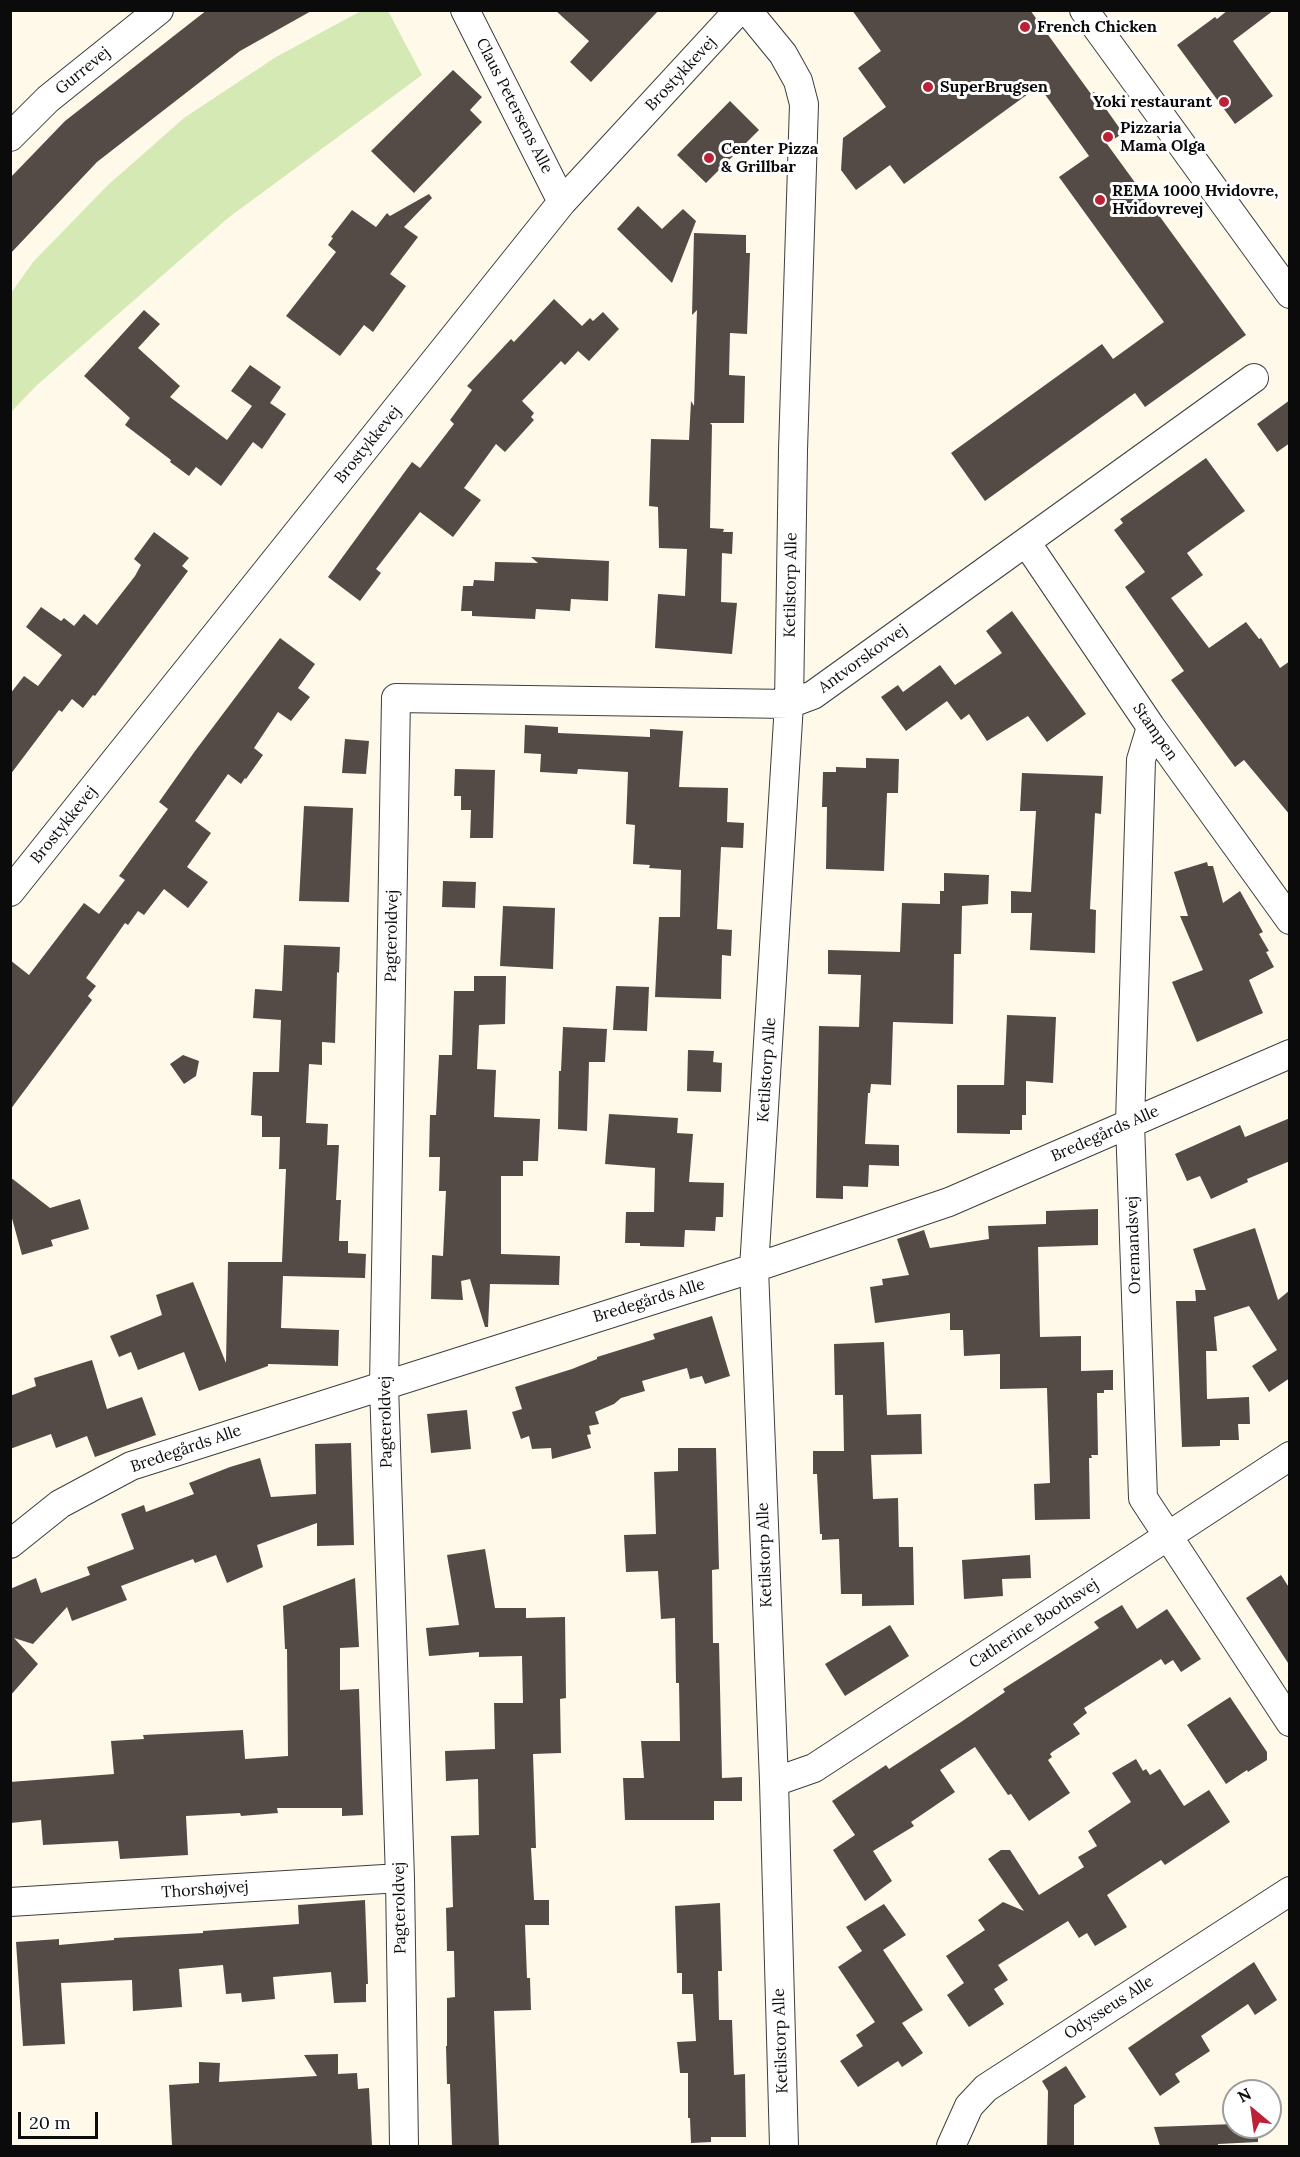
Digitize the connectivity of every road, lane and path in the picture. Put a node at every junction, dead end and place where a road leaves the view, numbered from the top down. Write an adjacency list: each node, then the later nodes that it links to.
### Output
1 (159, 10): 6 (street, Gurrevej)
2 (465, 10): 7 (street, Claus Petersens Alle)
3 (739, 10): 7 (street, Brostykkevej)
4 (747, 10): 12 (street, Ketilstorp Alle)
5 (1084, 10): 8 (street)
6 (10, 136)
7 (562, 202): 14 (street, Brostykkevej)
8 (1290, 294)
9 (1254, 378): 10 (street, Antvorskovvej)
10 (1026, 542): 12 (street, Antvorskovvej); 13 (street, Stampen)
11 (396, 698): 12 (street, Antvorskovvej); 19 (street, Pagteroldvej)
12 (789, 704): 18 (street, Ketilstorp Alle)
13 (1151, 727): 15 (street, Stampen); 17 (street, Oremandsvej)
14 (10, 892)
15 (1290, 920)
16 (1290, 1054): 17 (street, Bredegårds Alle)
17 (1130, 1123): 18 (street, Bredegårds Alle); 21 (street, Oremandsvej)
18 (754, 1268): 19 (street, Bredegårds Alle); 24 (street, Ketilstorp Alle)
19 (384, 1385): 22 (street, Bredegårds Alle); 25 (street, Pagteroldvej)
20 (1290, 1456): 21 (street, Catherine Boothsvej)
21 (1168, 1536): 23 (street, Oremandsvej); 24 (street, Catherine Boothsvej)
22 (10, 1544)
23 (1290, 1722)
24 (774, 1782): 29 (street, Ketilstorp Alle)
25 (400, 1878): 27 (street, Thorshøjvej); 28 (street, Pagteroldvej)
26 (1290, 1891): 30 (street, Odysseus Alle)
27 (10, 1902)
28 (404, 2146)
29 (784, 2146)
30 (951, 2146)

